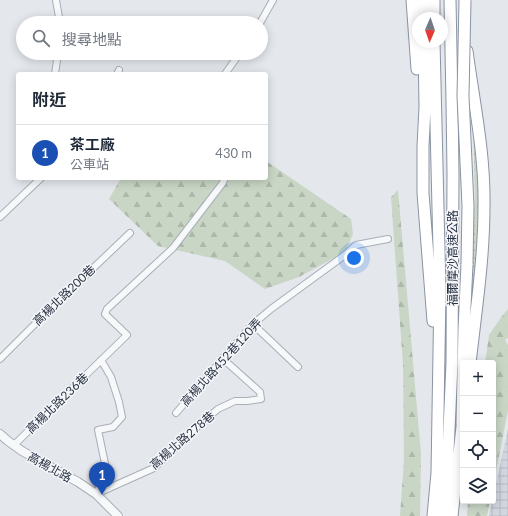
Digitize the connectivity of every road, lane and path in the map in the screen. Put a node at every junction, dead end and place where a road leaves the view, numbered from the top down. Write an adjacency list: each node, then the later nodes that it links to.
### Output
1 (56, 0): 9 (street)
2 (273, 0): 10 (street)
3 (412, 0): 17 (highway)
4 (434, 0): 8 (highway)
5 (450, 0): 38 (highway, 福爾摩沙高速公路)
6 (460, 0): 27 (highway)
7 (465, 0): 30 (highway, bridge)
8 (434, 12)
9 (59, 16)
10 (264, 16)
11 (424, 48): 17 (highway)
12 (434, 48): 29 (highway, 福爾摩沙高速公路)
13 (57, 60): 15 (street)
14 (235, 60): 16 (street)
15 (55, 72)
16 (226, 72)
17 (423, 146): 29 (highway)
18 (39, 180): 20 (street)
19 (224, 180): 26 (street, 高楊北路236巷)
20 (0, 217)
21 (130, 233): 25 (street, 高楊北路200巷)
22 (388, 239): 23 (street, 高楊北路452巷120弄)
23 (252, 325): 24 (street, 高楊北路452巷120弄); 28 (street)
24 (222, 358): 31 (street, 高楊北路452巷120弄); 35 (street, 高楊北路278巷)
25 (0, 359)
26 (101, 360): 34 (street, 高楊北路236巷); 35 (street)
27 (470, 360)
28 (298, 367)
29 (439, 388): 37 (highway, 福爾摩沙高速公路)
30 (462, 396)
31 (176, 413)
32 (461, 432): 39 (highway)
33 (0, 434): 34 (street, 高楊北路)
34 (14, 445): 35 (street, 高楊北路)
35 (96, 494): 36 (street, 高楊北路)
36 (118, 516)
37 (433, 516)
38 (444, 516)
39 (452, 516)

